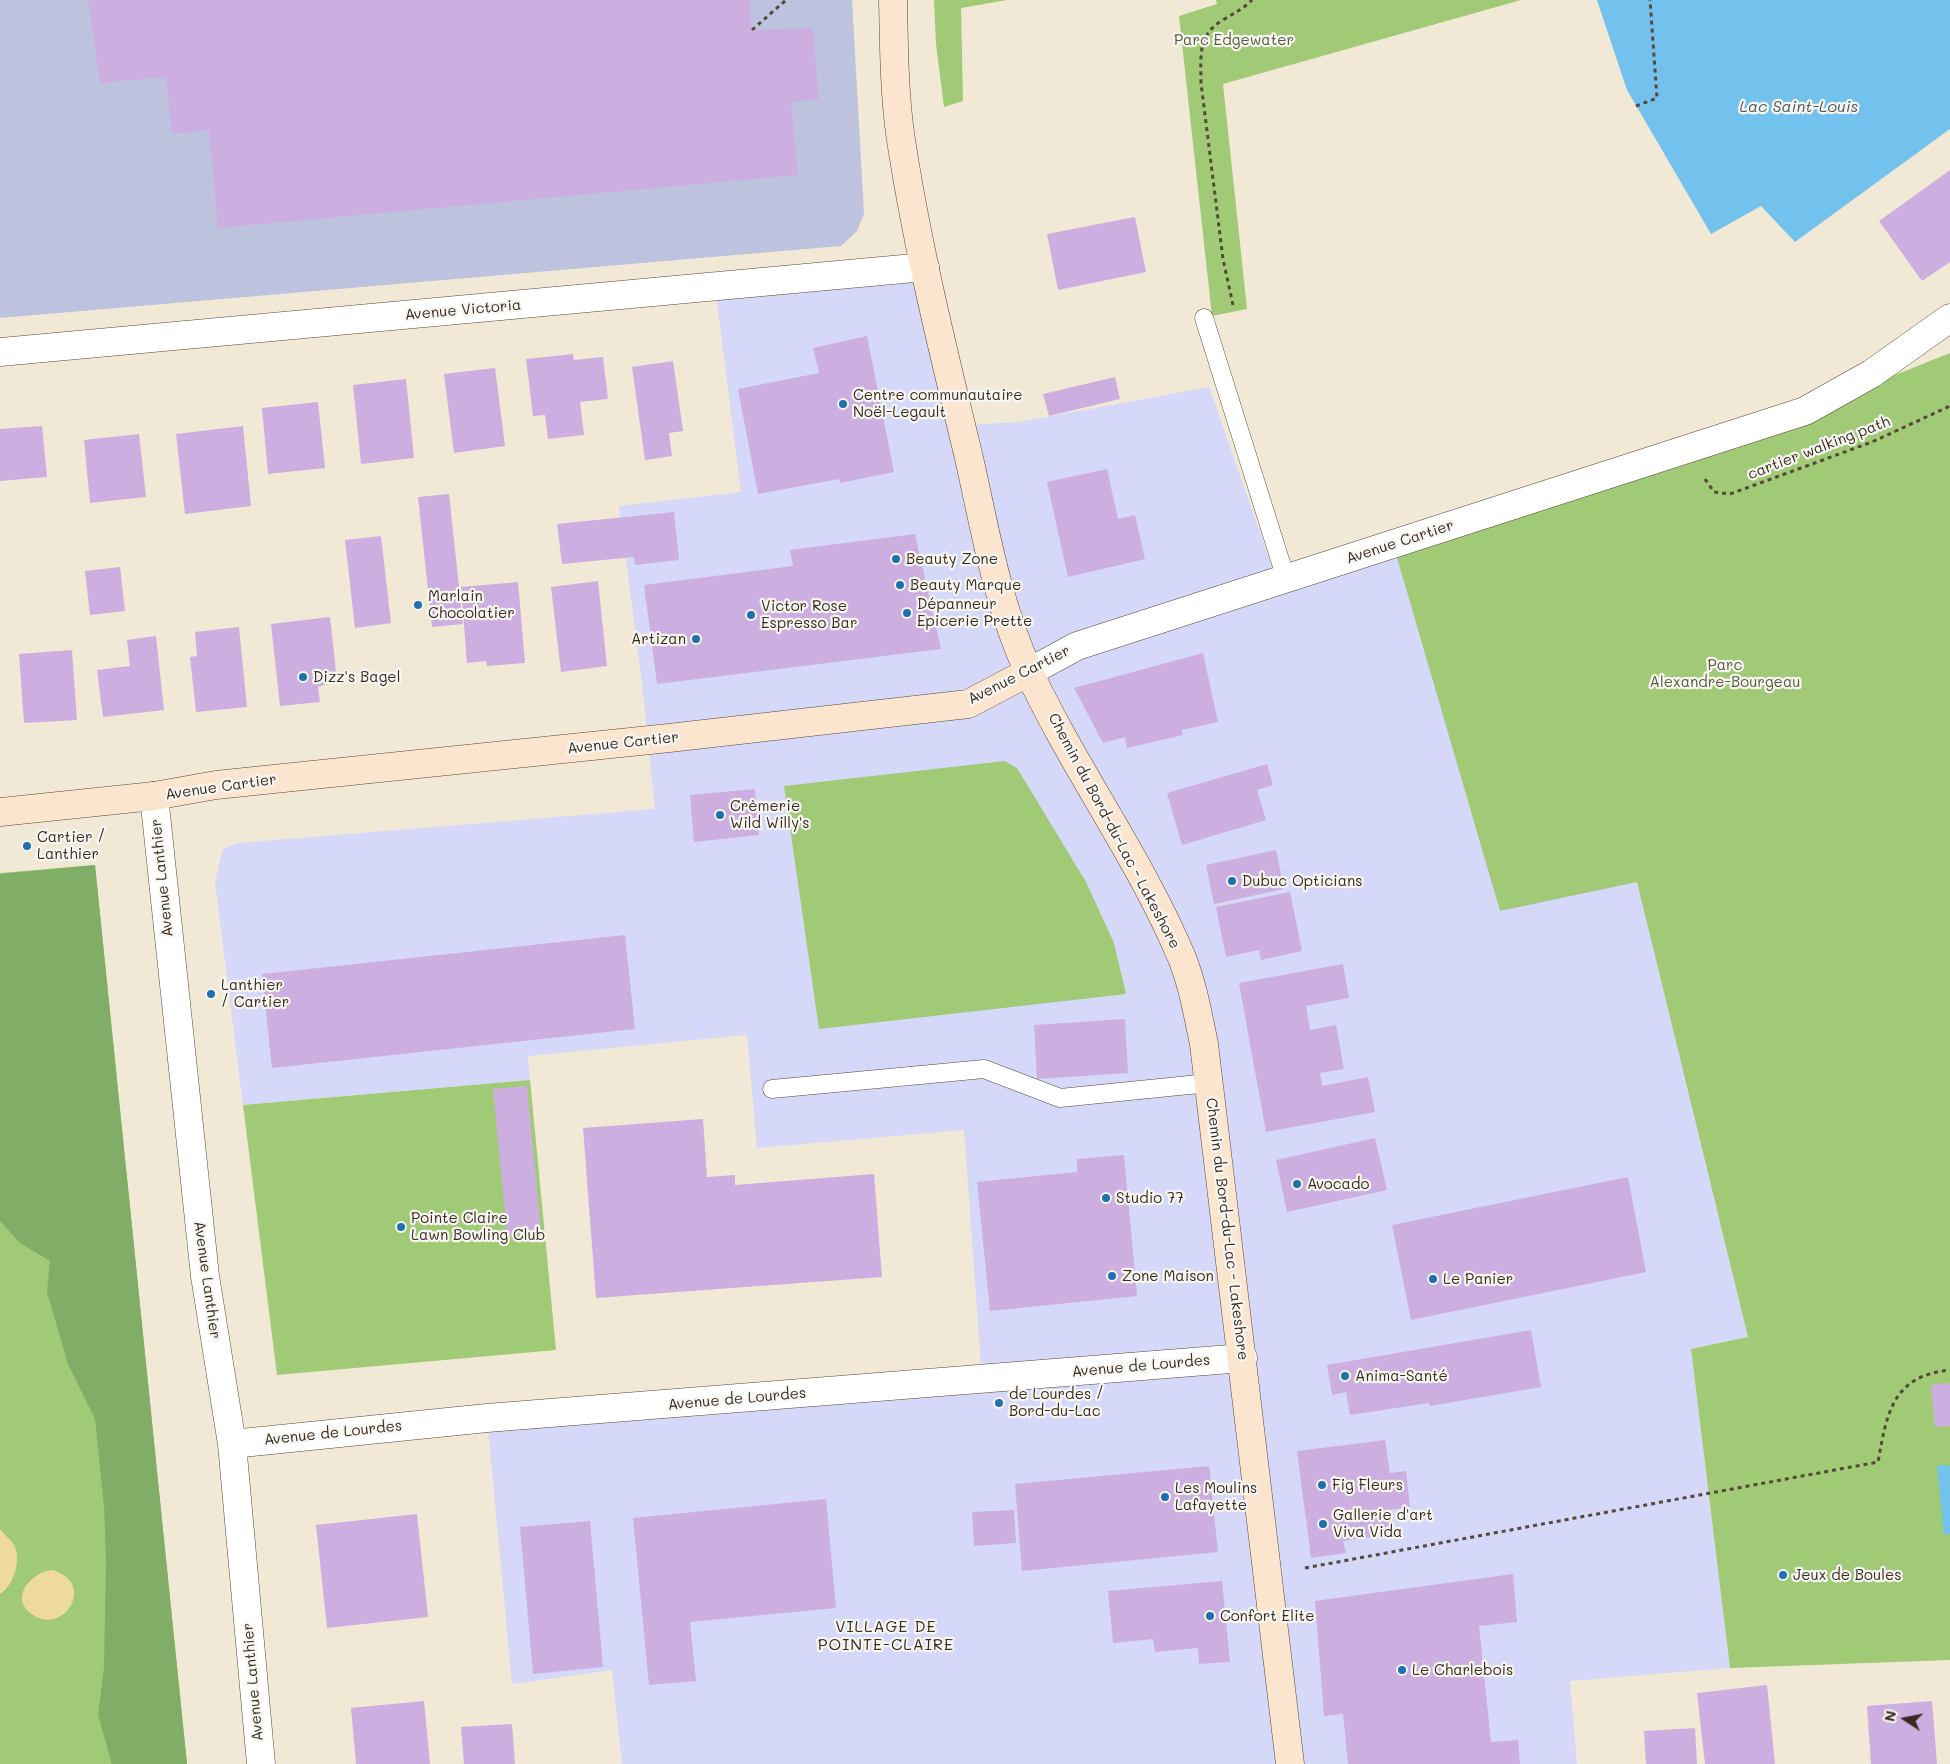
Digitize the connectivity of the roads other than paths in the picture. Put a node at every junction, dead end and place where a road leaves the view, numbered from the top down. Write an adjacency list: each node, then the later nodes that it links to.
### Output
1 (893, 0): 2 (street, Chemin du Bord-du-Lac - Lakeshore)
2 (925, 267): 5 (street, Avenue Victoria); 7 (street, Chemin du Bord-du-Lac - Lakeshore)
3 (1204, 318): 6 (lane)
4 (1950, 318): 6 (street, Avenue Cartier)
5 (0, 352)
6 (1286, 579): 7 (street, Avenue Cartier)
7 (1029, 672): 8 (street, Avenue Cartier); 10 (street, Chemin du Bord-du-Lac - Lakeshore)
8 (154, 796): 9 (street, Avenue Cartier); 13 (street, Avenue Lanthier)
9 (0, 812)
10 (1209, 1083): 11 (lane); 12 (street, Chemin du Bord-du-Lac - Lakeshore)
11 (772, 1089)
12 (1243, 1358): 13 (street, Avenue de Lourdes); 15 (street, Chemin du Bord-du-Lac - Lakeshore)
13 (232, 1444): 14 (street, Avenue Lanthier)
14 (261, 1764)
15 (1290, 1764)

